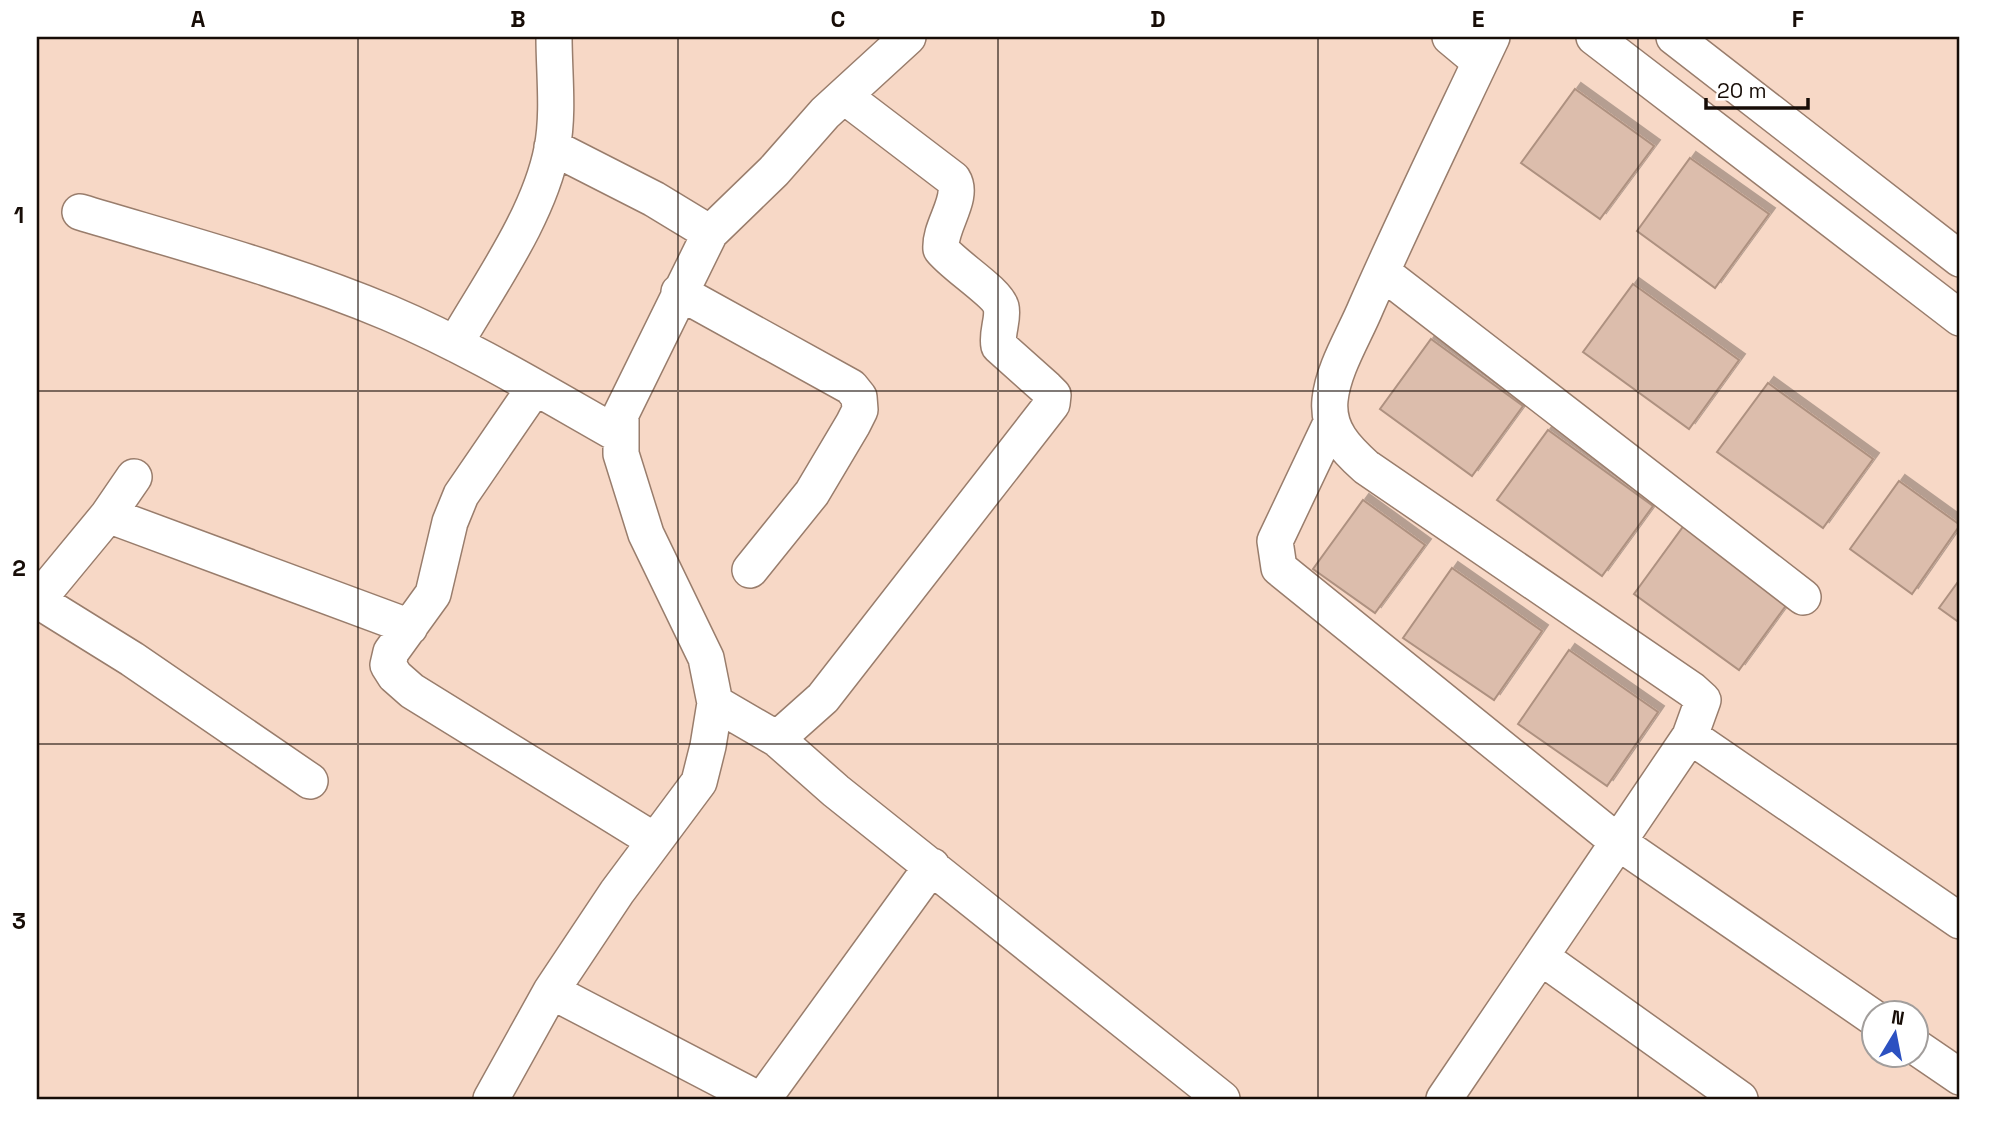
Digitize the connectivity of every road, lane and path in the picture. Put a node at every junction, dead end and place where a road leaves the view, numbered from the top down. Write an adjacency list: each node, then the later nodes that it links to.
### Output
1 (554, 37): 8 (street)
2 (908, 37): 7 (street)
3 (1450, 37): 6 (street)
4 (1594, 37): 14 (street)
5 (1674, 37): 11 (street)
6 (1486, 49): 12 (street)
7 (844, 96): 10 (street); 27 (street)
8 (552, 146): 10 (street); 15 (street)
9 (80, 212): 15 (street)
10 (710, 233): 13 (street)
11 (1960, 258)
12 (1382, 271): 17 (street); 22 (street)
13 (680, 292): 18 (street); 21 (street)
14 (1960, 318)
15 (455, 344): 16 (street)
16 (535, 387): 18 (street); 24 (street)
17 (1331, 423): 26 (street); 30 (street)
18 (619, 435): 25 (street)
19 (134, 477): 20 (street)
20 (108, 515): 23 (street); 24 (street)
21 (750, 570)
22 (1803, 597)
23 (37, 601): 28 (street)
24 (410, 627): 29 (street)
25 (715, 703): 27 (street); 29 (street)
26 (1690, 736): 30 (street); 32 (street)
27 (776, 739): 31 (street)
28 (310, 781)
29 (655, 841): 34 (street)
30 (1618, 842): 33 (street); 35 (street)
31 (932, 866): 40 (street); 41 (street)
32 (1960, 921)
33 (1541, 957): 42 (street); 43 (street)
34 (551, 991): 38 (street); 39 (street)
35 (1860, 1008)
36 (1930, 1057): 37 (street)
37 (1960, 1077)
38 (491, 1099)
39 (758, 1099)
40 (763, 1099)
41 (1222, 1099)
42 (1444, 1099)
43 (1740, 1099)

